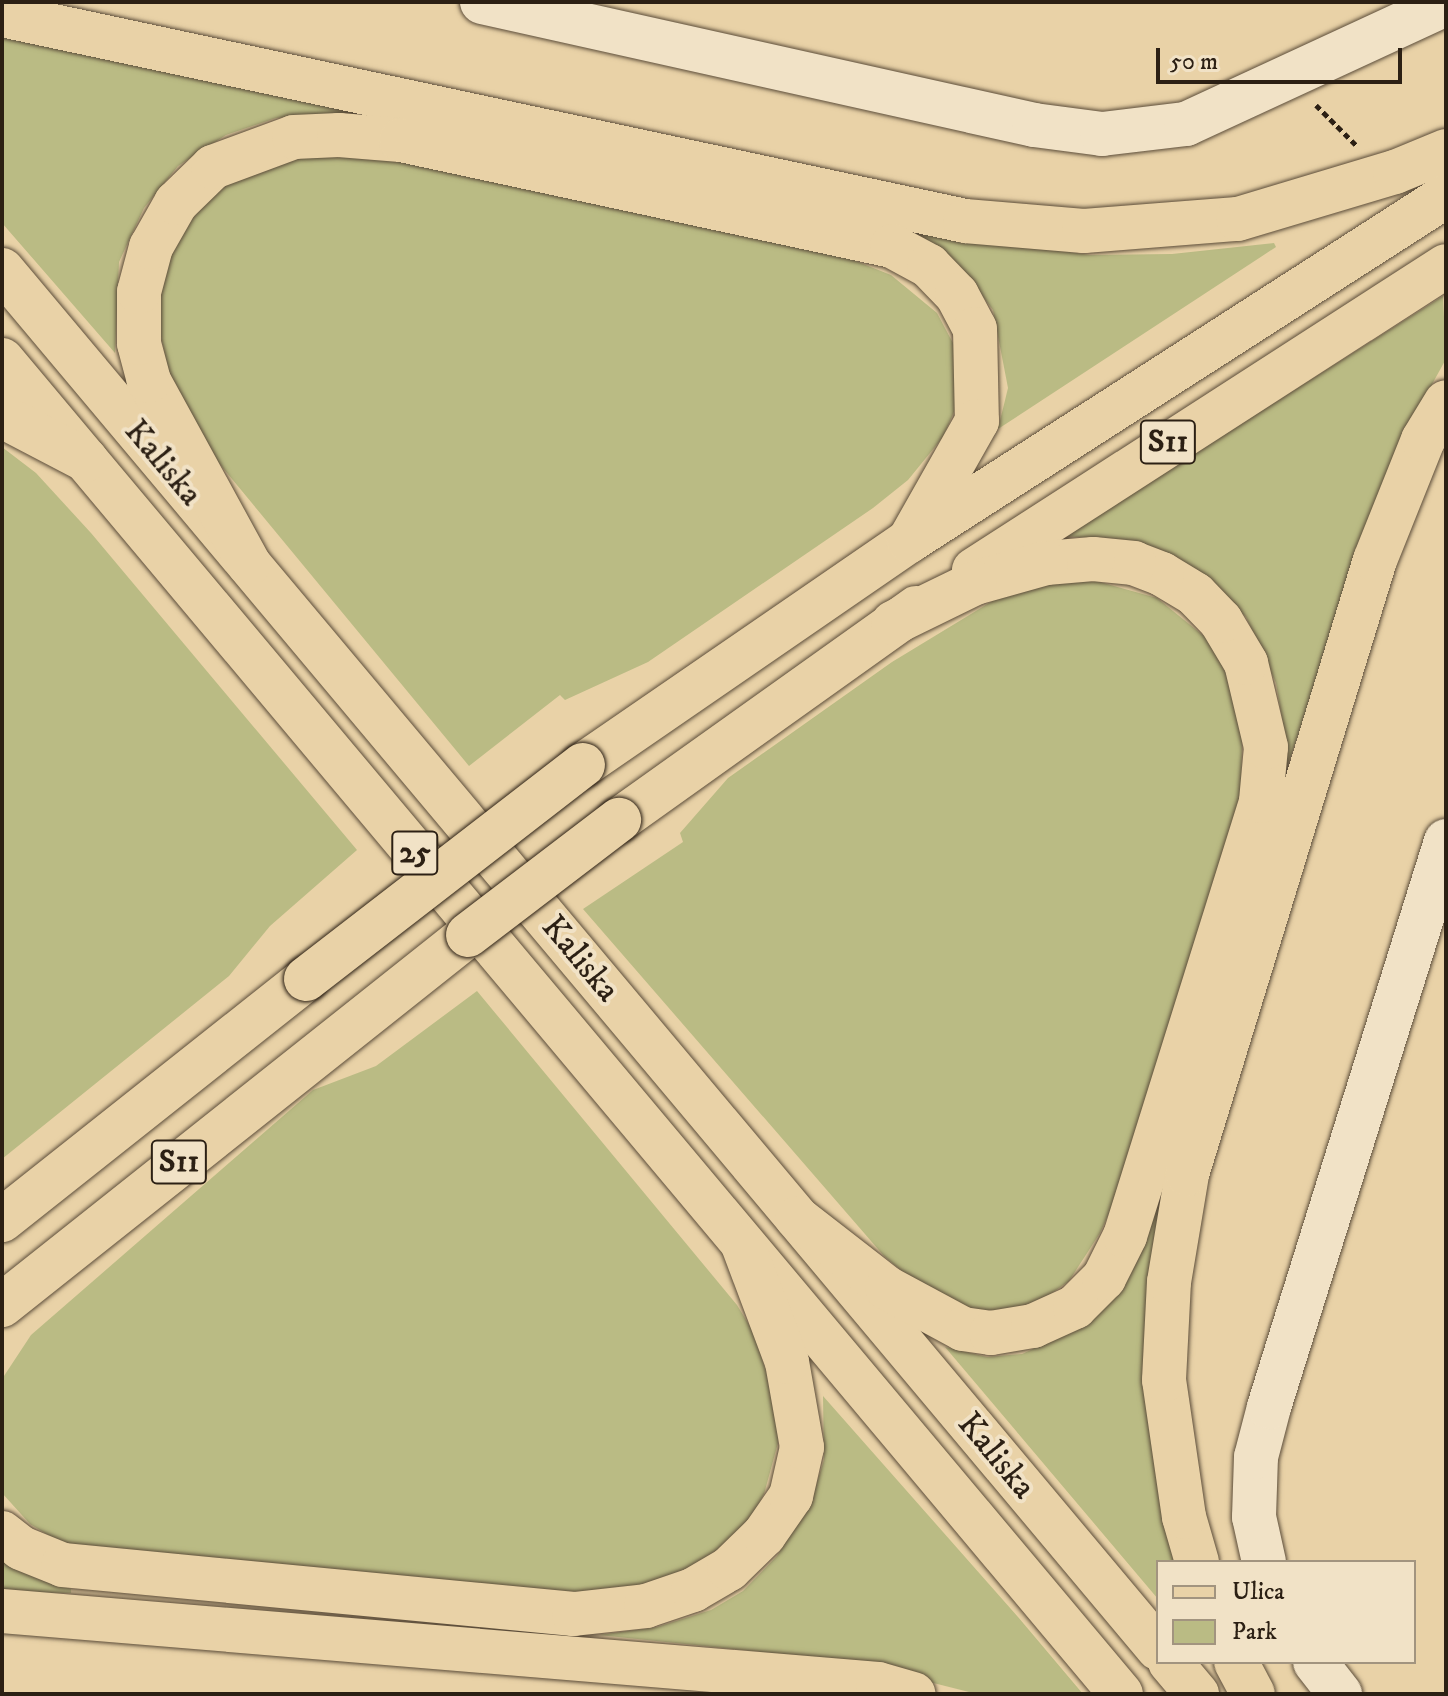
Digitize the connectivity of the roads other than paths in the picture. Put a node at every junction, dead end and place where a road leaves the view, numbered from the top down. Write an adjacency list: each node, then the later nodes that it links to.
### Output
1 (482, 2): 2 (lane)
2 (1446, 4)
3 (2, 15): 4 (main road)
4 (1446, 151)
5 (1446, 196): 12 (main road, S11)
6 (1446, 266): 14 (main road, S11)
7 (2, 270): 13 (main road, Kaliska)
8 (2, 360): 11 (main road, Kaliska / 25)
9 (1446, 402): 23 (main road)
10 (2, 416): 11 (main road)
11 (86, 460): 20 (main road, Kaliska / 25)
12 (909, 541): 13 (main road); 16 (main road, S11, bridge)
13 (249, 564): 18 (main road, Kaliska)
14 (893, 623): 18 (main road); 21 (main road, S11, bridge)
15 (1446, 841): 24 (lane)
16 (69, 1163): 17 (main road); 19 (main road, S11)
17 (2, 1186)
18 (797, 1218): 26 (main road, Kaliska)
19 (2, 1220)
20 (743, 1245): 22 (main road); 31 (main road, Kaliska)
21 (7, 1304)
22 (2, 1533)
23 (1196, 1560)
24 (1264, 1560)
25 (2, 1611): 30 (main road)
26 (1156, 1646)
27 (1172, 1664): 32 (main road)
28 (1237, 1664): 33 (main road)
29 (1317, 1664): 34 (lane)
30 (914, 1694)
31 (1121, 1694)
32 (1197, 1694)
33 (1253, 1694)
34 (1340, 1694)

